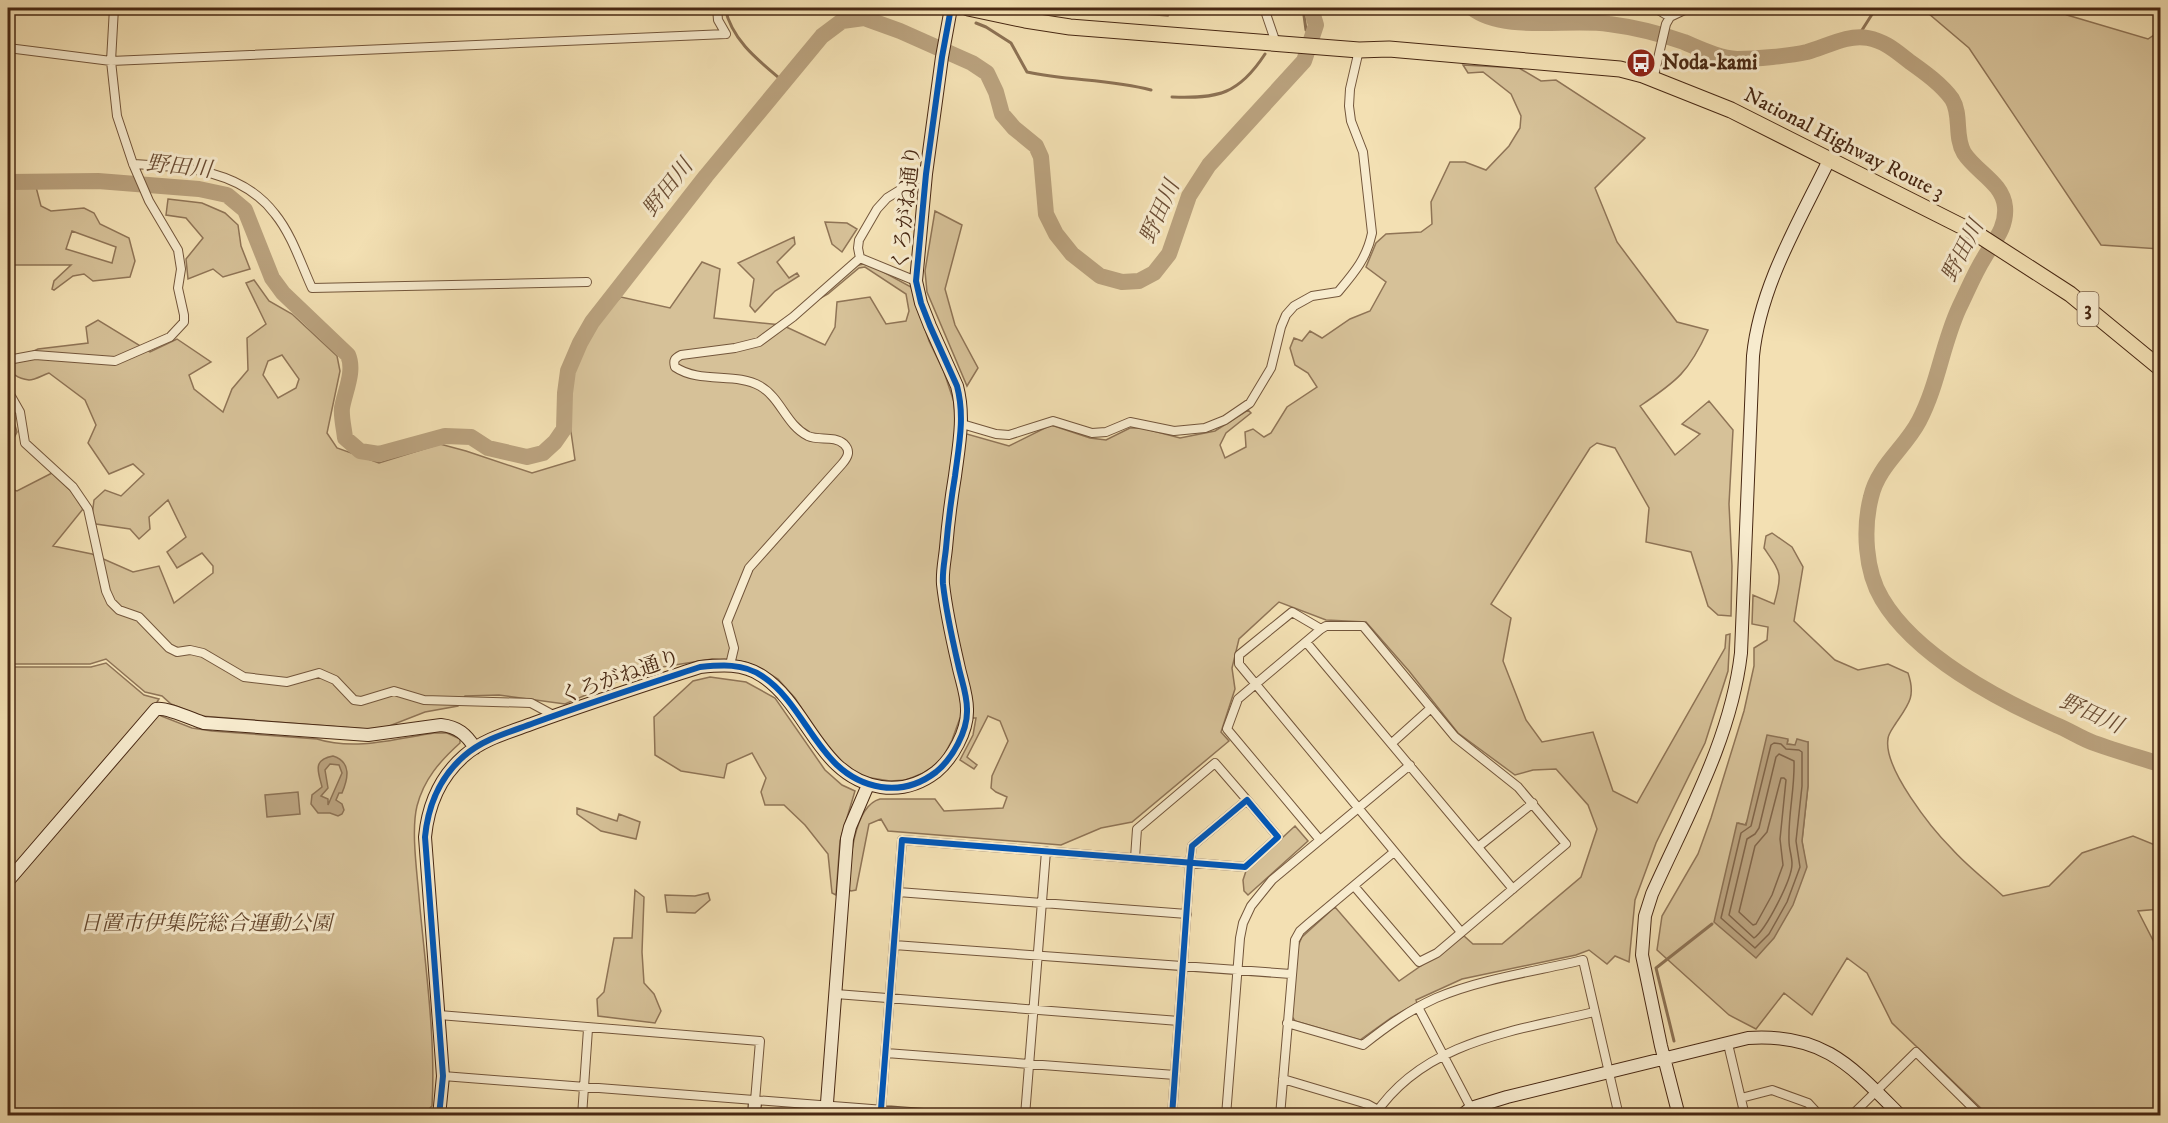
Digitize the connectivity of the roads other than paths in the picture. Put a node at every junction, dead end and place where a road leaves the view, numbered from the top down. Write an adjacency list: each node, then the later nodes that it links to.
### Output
1 (114, 8): 12 (street)
2 (717, 8): 12 (street)
3 (951, 8): 16 (street, くろがね通り)
4 (968, 8): 9 (highway, National Highway Route 3 / 3)
5 (1264, 8): 9 (street)
6 (1655, 8): 8 (street)
7 (1689, 8): 8 (street)
8 (1668, 20): 13 (street)
9 (1276, 43): 11 (highway, National Highway Route 3 / 3)
10 (8, 48): 12 (street)
11 (1359, 50): 13 (highway, National Highway Route 3 / 3); 23 (street)
12 (111, 61): 15 (street)
13 (1653, 80): 14 (highway, National Highway Route 3 / 3)
14 (1829, 160): 21 (highway, National Highway Route 3 / 3); 67 (street)
15 (134, 168): 19 (street); 20 (street)
16 (926, 174): 17 (street); 18 (street, くろがね通り)
17 (860, 258): 18 (street); 26 (street)
18 (916, 281): 23 (street, くろがね通り)
19 (587, 282)
20 (8, 360)
21 (2160, 368)
22 (8, 391): 29 (street)
23 (962, 424): 33 (street, くろがね通り)
24 (1321, 629): 25 (street); 27 (street); 28 (street)
25 (1306, 642): 27 (street); 30 (street)
26 (730, 665): 29 (street, くろがね通り); 33 (street, くろがね通り)
27 (1255, 685): 36 (street); 37 (street)
28 (1431, 708): 30 (street); 35 (street)
29 (555, 716): 31 (street, くろがね通り)
30 (1392, 743): 32 (street)
31 (475, 748): 43 (street); 60 (street, くろがね通り)
32 (1410, 765): 36 (street); 38 (street)
33 (868, 785): 55 (street)
34 (1247, 800): 41 (street); 42 (street); 42 (street)
35 (1533, 803): 38 (street); 45 (street)
36 (1358, 808): 37 (street); 40 (street)
37 (1320, 840): 53 (street)
38 (1478, 847): 45 (street)
39 (1046, 851): 41 (street); 46 (street); 47 (street)
40 (1394, 852): 44 (street); 49 (street)
41 (1135, 858): 42 (street)
42 (1190, 862): 48 (street)
43 (8, 880)
44 (1354, 886): 49 (street); 54 (street)
45 (1513, 889): 49 (street)
46 (898, 892): 47 (street); 50 (street)
47 (1042, 903): 48 (street); 51 (street)
48 (1187, 914): 52 (street)
49 (1461, 932)
50 (894, 945): 51 (street); 56 (street)
51 (1038, 956): 52 (street); 58 (street)
52 (1183, 966): 53 (street); 61 (street)
53 (1237, 970): 54 (street); 87 (street)
54 (1291, 974): 62 (street)
55 (836, 994): 56 (street); 78 (street)
56 (890, 998): 58 (street); 65 (street)
57 (1418, 1007): 59 (street); 62 (street); 66 (street)
58 (1034, 1009): 61 (street); 68 (street)
59 (1594, 1012): 66 (street); 69 (street)
60 (439, 1015): 63 (street); 71 (street, くろがね通り)
61 (1179, 1021): 70 (street)
62 (1287, 1023): 72 (street)
63 (588, 1029): 73 (street); 76 (street)
64 (1728, 1044): 67 (street); 74 (street); 75 (street)
65 (886, 1053): 68 (street); 77 (street)
66 (1443, 1054): 79 (street); 80 (street)
67 (1664, 1058): 69 (street); 90 (street)
68 (1029, 1064): 70 (street); 85 (street)
69 (1609, 1071): 79 (street); 89 (street)
70 (1174, 1075): 86 (street)
71 (443, 1076): 73 (street); 81 (street, くろがね通り)
72 (1283, 1079): 80 (street); 88 (street)
73 (584, 1086): 76 (street); 82 (street)
74 (1875, 1090): 93 (street); 94 (street); 95 (street)
75 (1741, 1098): 91 (street); 92 (street)
76 (755, 1101): 78 (street); 83 (street)
77 (881, 1109): 78 (street); 84 (street)
78 (827, 1110)
79 (1466, 1112)
80 (1376, 1113)
81 (439, 1116)
82 (582, 1116)
83 (754, 1116)
84 (962, 1116)
85 (1025, 1116)
86 (1172, 1116)
87 (1226, 1116)
88 (1280, 1116)
89 (1619, 1116)
90 (1679, 1116)
91 (1745, 1116)
92 (1820, 1116)
93 (1851, 1116)
94 (1901, 1116)
95 (1981, 1116)

